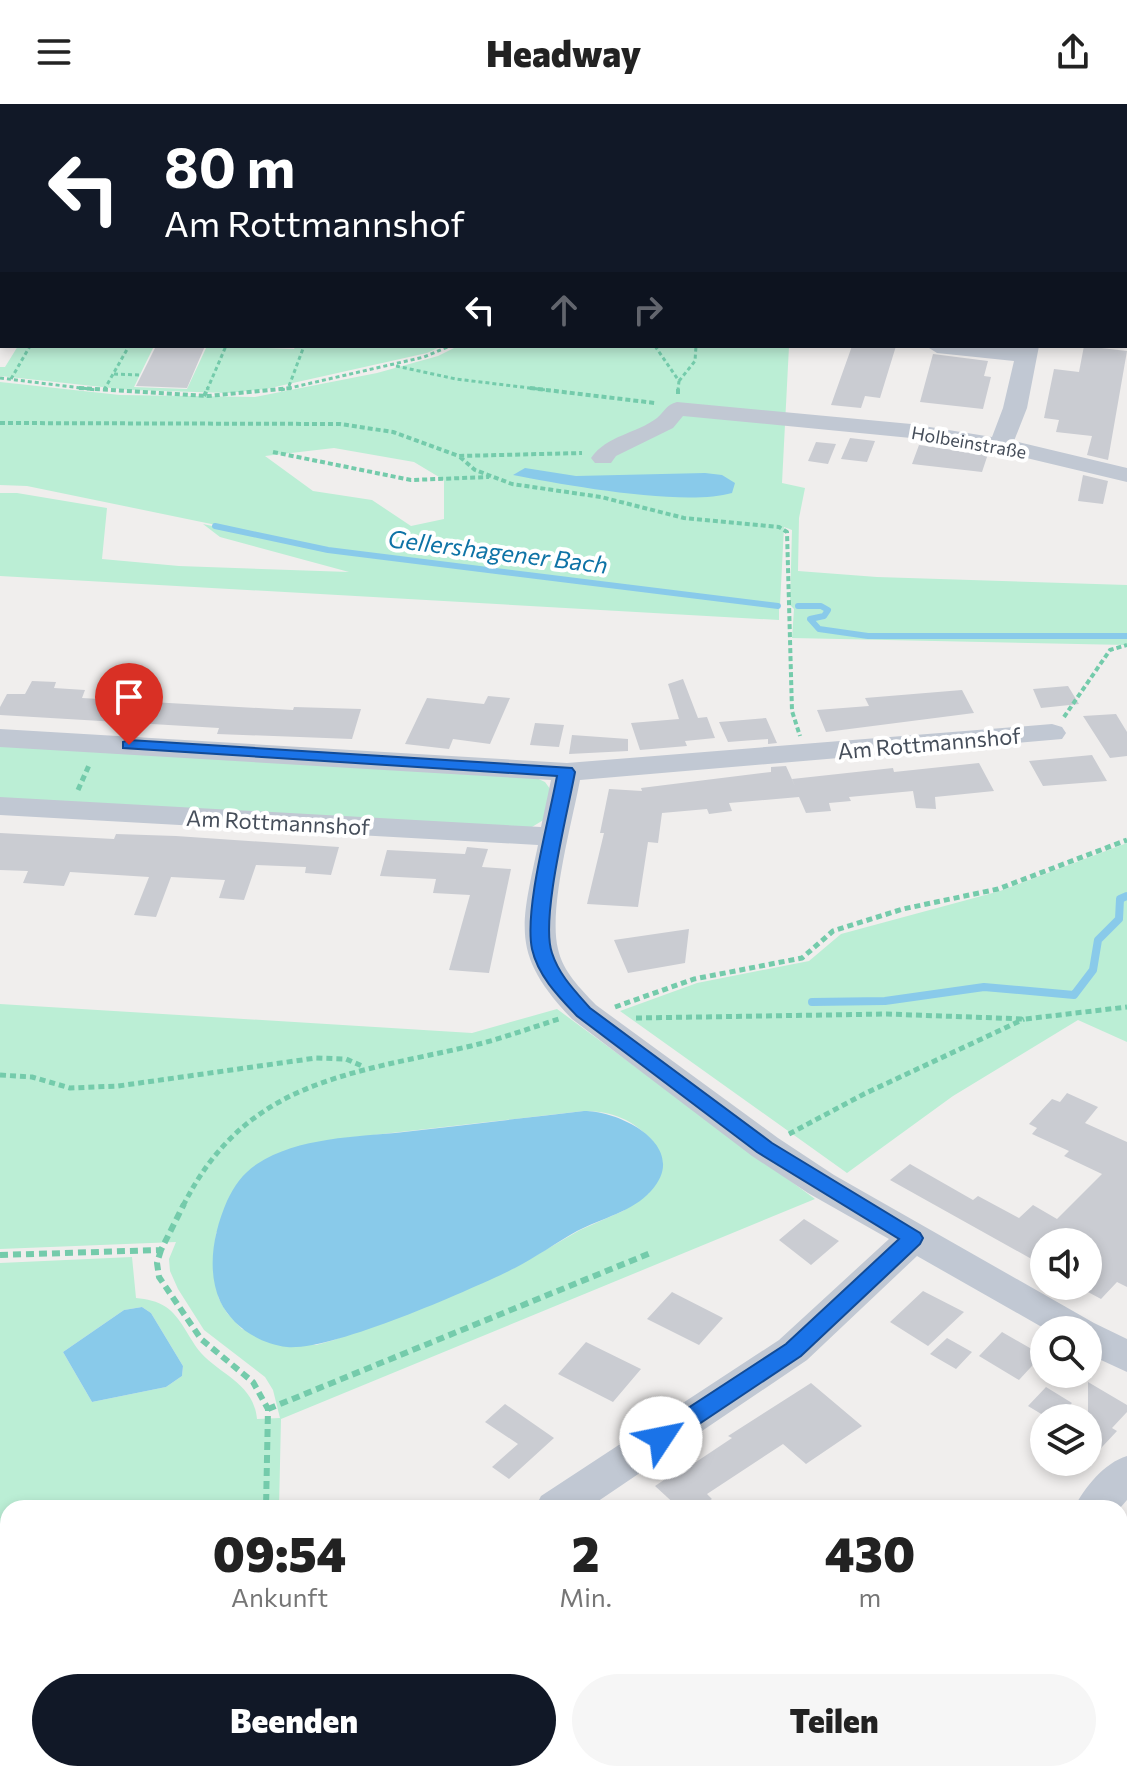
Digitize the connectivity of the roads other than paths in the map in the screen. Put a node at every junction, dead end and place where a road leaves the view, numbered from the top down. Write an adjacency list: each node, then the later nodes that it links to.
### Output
1 (973, 348): 2 (street)
2 (1027, 351): 3 (street)
3 (1001, 445): 4 (street, Holbeinstraße); 5 (street, Holbeinstraße)
4 (605, 455)
5 (1127, 475)
6 (1052, 733): 8 (street, Am Rottmannshof)
7 (0, 738): 8 (street, Am Rottmannshof)
8 (567, 772): 10 (street)
9 (0, 806): 10 (street, Am Rottmannshof)
10 (556, 837): 11 (street)
11 (913, 1238): 12 (street); 16 (street)
12 (1053, 1316)
13 (1102, 1344): 14 (street)
14 (1127, 1357)
15 (1127, 1472): 17 (street)
16 (568, 1500)
17 (1102, 1500)

